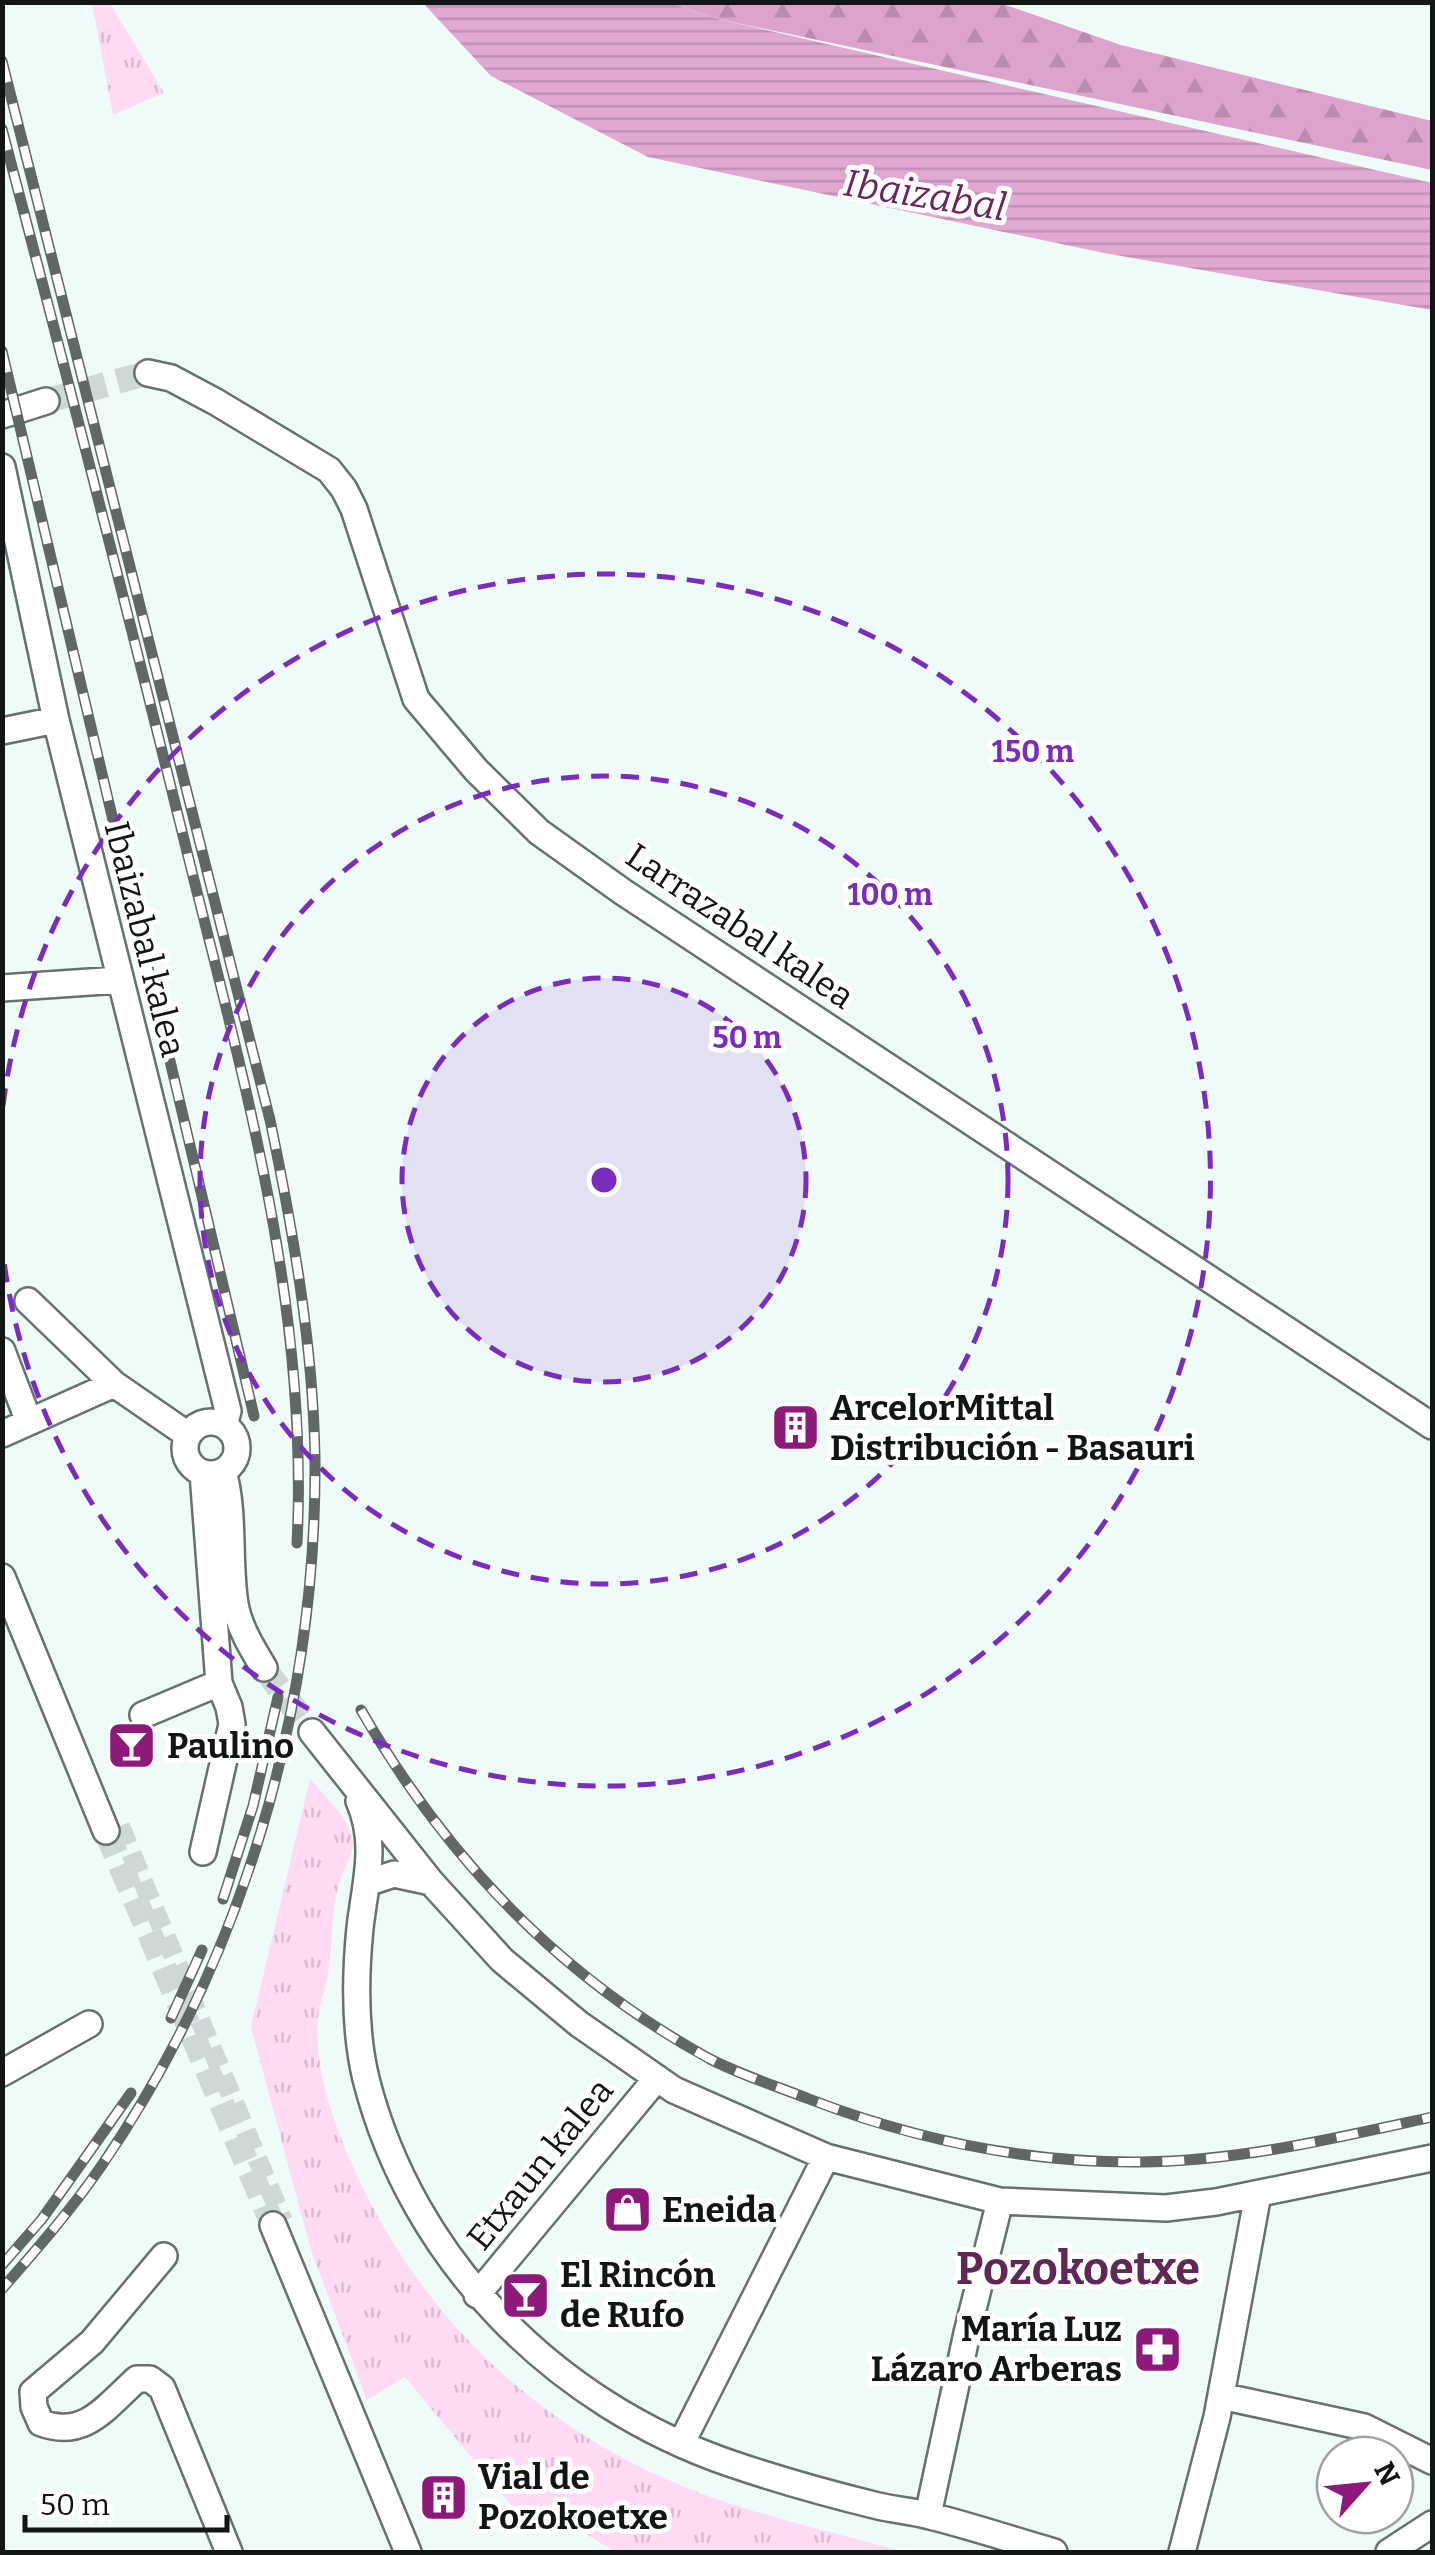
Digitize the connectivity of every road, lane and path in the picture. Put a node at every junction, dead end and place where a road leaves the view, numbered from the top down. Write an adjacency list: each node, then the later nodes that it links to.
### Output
1 (148, 373): 14 (street, Larrazabal kalea)
2 (46, 401): 3 (street)
3 (2, 415)
4 (2, 467): 5 (street, Ibaizabal kalea)
5 (56, 720): 6 (street); 7 (street, Ibaizabal kalea)
6 (2, 732)
7 (119, 980): 8 (street); 13 (street, Ibaizabal kalea)
8 (2, 988)
9 (28, 1302): 11 (street)
10 (2, 1351): 12 (street)
11 (114, 1384): 12 (street); 16 (street)
12 (28, 1422): 15 (street)
13 (224, 1425): 16 (street); 17 (street)
14 (1432, 1426)
15 (2, 1434)
16 (188, 1434): 17 (street)
17 (213, 1472): 19 (street); 20 (street)
18 (2, 1577): 24 (street)
19 (264, 1668)
20 (219, 1684): 21 (street); 25 (street)
21 (143, 1715)
22 (312, 1732): 23 (street)
23 (353, 1788): 26 (street); 27 (street)
24 (106, 1831)
25 (203, 1852)
26 (367, 1882): 27 (street); 37 (street)
27 (431, 1882): 30 (street)
28 (90, 2024): 29 (street)
29 (2, 2073)
30 (657, 2078): 31 (street); 37 (street, Etxaun kalea)
31 (826, 2157): 34 (street); 39 (street)
32 (1432, 2158): 33 (street)
33 (1258, 2194): 34 (street); 38 (street)
34 (1000, 2201): 41 (street)
35 (273, 2226): 44 (street)
36 (164, 2256): 43 (street)
37 (477, 2295): 39 (street)
38 (1221, 2396): 40 (street); 46 (street)
39 (682, 2442): 41 (street)
40 (1432, 2461)
41 (928, 2515): 45 (street)
42 (1432, 2524): 47 (street)
43 (228, 2552)
44 (408, 2552)
45 (1054, 2552)
46 (1182, 2552)
47 (1389, 2552)

